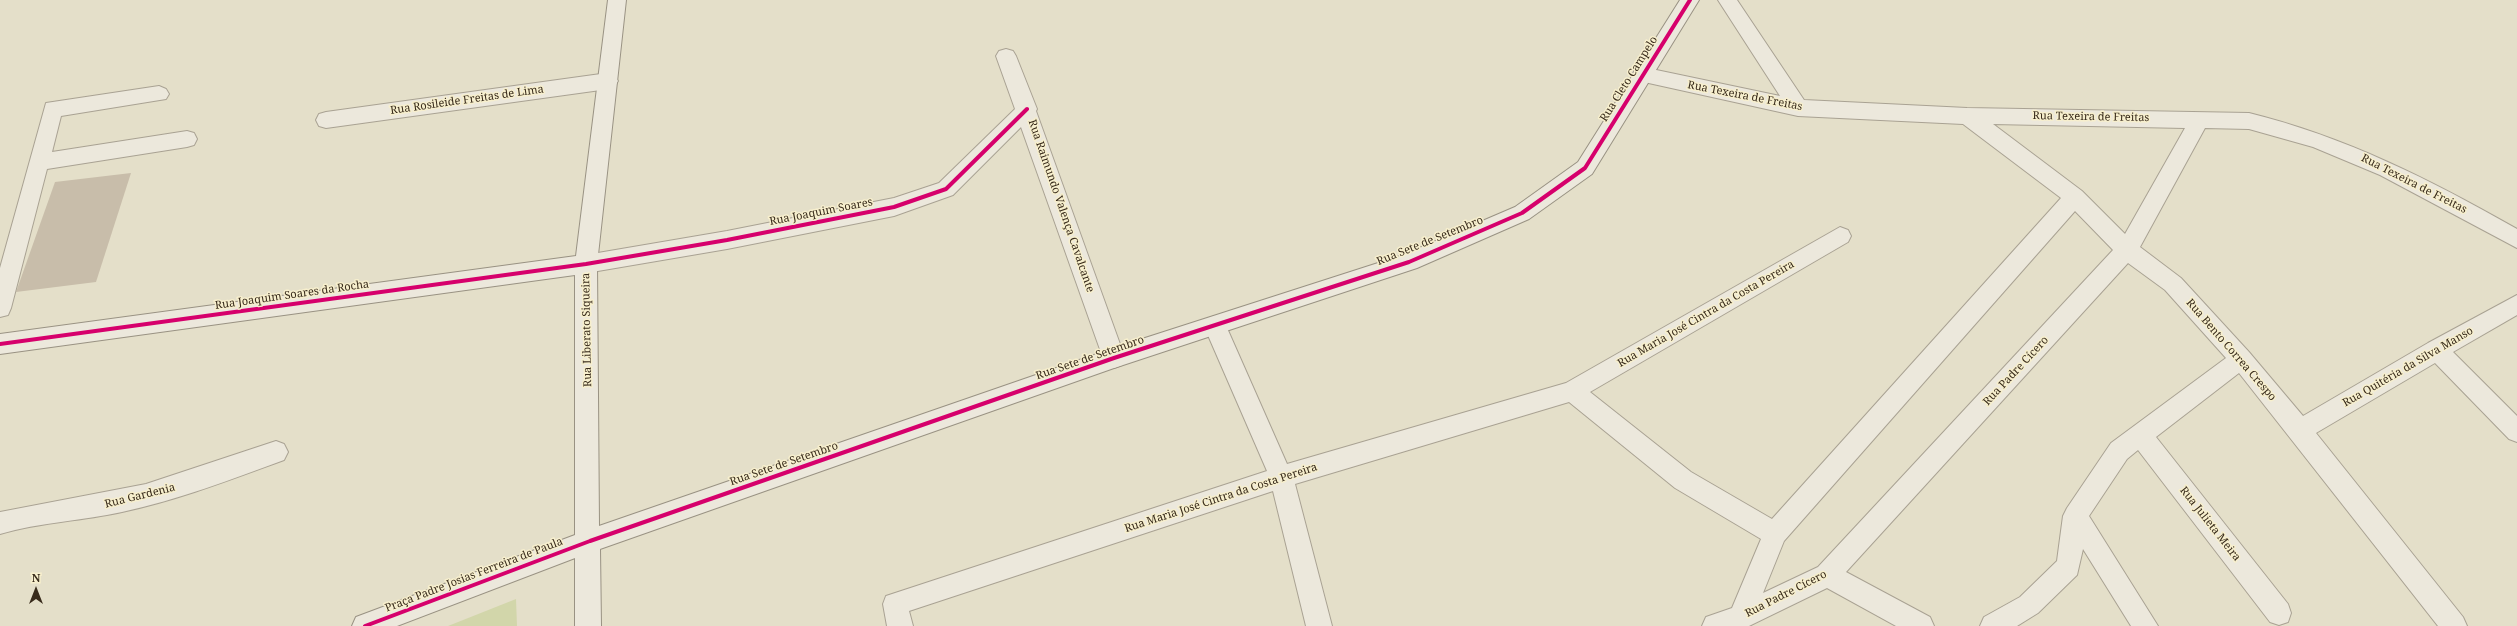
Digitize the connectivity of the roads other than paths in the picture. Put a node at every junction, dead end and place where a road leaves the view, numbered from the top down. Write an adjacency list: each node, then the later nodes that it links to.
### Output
1 (617, 0): 6 (street, Rua Liberato Siqueira)
2 (1690, 0): 5 (street, Rua Cleto Campelo)
3 (1727, 0): 8 (street)
4 (1006, 56): 9 (street, Rua Raimundo Valença Cavalcante)
5 (1642, 75): 8 (street, Rua Texeira de Freitas); 15 (street, Rua Cleto Campelo)
6 (608, 81): 12 (street, Rua Rosileide Freitas de Lima); 20 (street, Rua Liberato Siqueira)
7 (159, 94): 14 (street)
8 (1798, 108): 10 (street, Rua Texeira de Freitas)
9 (1026, 109): 20 (street, Rua Joaquim Soares); 26 (street, Rua Raimundo Valença Cavalcante)
10 (1967, 116): 11 (street, Rua Texeira de Freitas); 16 (street, Rua Bento Correa Crespo)
11 (2200, 119): 18 (street, Rua Texeira de Freitas); 19 (street, Rua Padre Cícero)
12 (326, 120)
13 (187, 140): 14 (street)
14 (39, 162): 22 (street)
15 (1585, 168): 23 (street, Rua Sete de Setembro)
16 (2075, 197): 19 (street, Rua Bento Correa Crespo); 36 (street, Rua Padre Cícero)
17 (1840, 236): 28 (street, Rua Maria José Cintra da Costa Pereira)
18 (2517, 239)
19 (2127, 250): 27 (street, Rua Bento Correa Crespo); 38 (street, Rua Padre Cícero)
20 (586, 264): 24 (street, Rua Joaquim Soares da Rocha); 37 (street, Rua Liberato Siqueira)
21 (2517, 304): 25 (street, Rua Quitéria da Silva Manso)
22 (0, 308)
23 (1215, 326): 26 (street, Rua Sete de Setembro); 33 (street)
24 (0, 344)
25 (2436, 350): 29 (street, Rua Quitéria da Silva Manso); 30 (street)
26 (1114, 358): 37 (street, Rua Sete de Setembro)
27 (2241, 359): 29 (street, Rua Bento Correa Crespo); 31 (street)
28 (1572, 391): 33 (street, Rua Maria José Cintra da Costa Pereira); 36 (street)
29 (2300, 430): 49 (street, Rua Bento Correa Crespo)
30 (2517, 432)
31 (2140, 435): 34 (street); 39 (street, Rua Julieta Meira)
32 (276, 452): 35 (street, Rua Gardenia)
33 (1281, 477): 43 (street, Rua Maria José Cintra da Costa Pereira); 44 (street)
34 (2075, 516): 47 (street); 48 (street)
35 (0, 523)
36 (1775, 534): 40 (street, Rua Padre Cícero)
37 (590, 541): 41 (street, Praça Padre Josias Ferreira de Paula); 42 (street)
38 (1827, 575): 40 (street, Rua Padre Cícero); 46 (street)
39 (2279, 613)
40 (1741, 617): 45 (street)
41 (365, 626)
42 (588, 626)
43 (900, 626)
44 (1319, 626)
45 (1715, 626)
46 (1921, 626)
47 (1994, 626)
48 (2145, 626)
49 (2454, 626)

